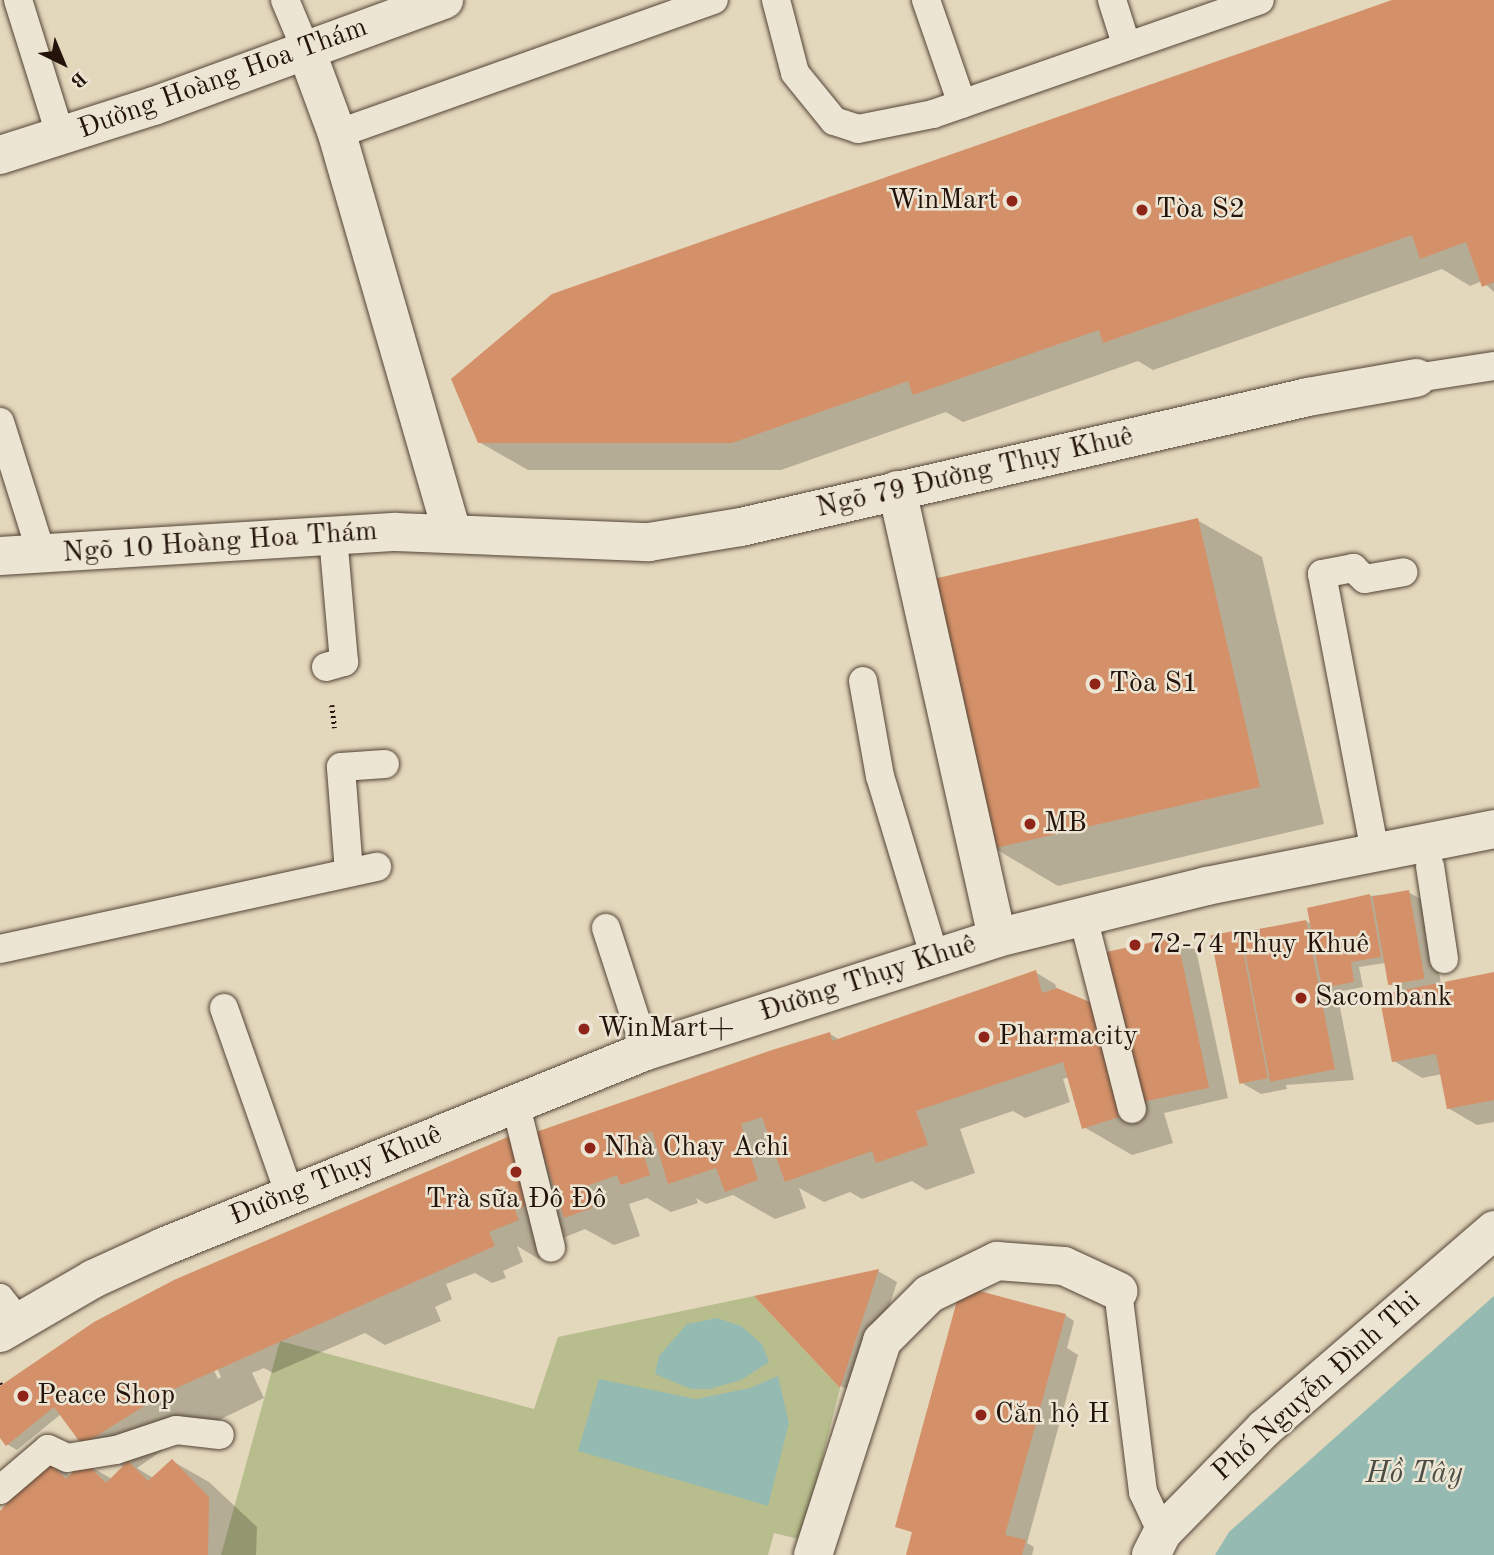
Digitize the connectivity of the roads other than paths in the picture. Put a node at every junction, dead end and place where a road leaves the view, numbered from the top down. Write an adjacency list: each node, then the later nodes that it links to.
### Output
1 (18, 0): 13 (lane)
2 (285, 0): 10 (lane)
3 (714, 0): 12 (lane)
4 (776, 0): 11 (lane)
5 (926, 0): 11 (lane)
6 (1112, 0): 9 (lane)
7 (1260, 0): 9 (lane)
8 (439, 1): 10 (street, Đường Hoàng Hoa Thám)
9 (1126, 44): 11 (lane)
10 (306, 50): 12 (street); 13 (street, Đường Hoàng Hoa Thám)
11 (962, 104)
12 (337, 134): 19 (street)
13 (61, 137): 14 (street, Đường Hoàng Hoa Thám)
14 (0, 155)
15 (1494, 366): 16 (lane, Ngõ 79 Đường Thụy Khuê)
16 (1416, 378): 18 (street, Ngõ 79 Đường Thụy Khuê)
17 (0, 422): 21 (lane, Ngõ 10 Hoàng Hoa Thám)
18 (897, 490): 19 (street, Ngõ 79 Đường Thụy Khuê); 32 (street)
19 (452, 532): 20 (street, Ngõ 10 Hoàng Hoa Thám)
20 (333, 536): 21 (street, Ngõ 10 Hoàng Hoa Thám); 24 (lane)
21 (41, 555): 22 (street)
22 (0, 556)
23 (1403, 572): 28 (lane)
24 (326, 667)
25 (863, 681): 34 (lane)
26 (385, 764): 33 (lane)
27 (1494, 829): 28 (street, Đường Thụy Khuê)
28 (1375, 852): 30 (street, Đường Thụy Khuê)
29 (1430, 866): 35 (lane)
30 (1083, 917): 32 (street, Đường Thụy Khuê); 39 (lane)
31 (606, 928): 37 (lane)
32 (997, 938): 34 (street, Đường Thụy Khuê)
33 (0, 949)
34 (934, 956): 37 (street, Đường Thụy Khuê)
35 (1444, 959)
36 (224, 1008): 40 (lane)
37 (646, 1051): 38 (street, Đường Thụy Khuê)
38 (515, 1102): 40 (street, Đường Thụy Khuê); 42 (lane)
39 (1132, 1109)
40 (289, 1193): 44 (street, Đường Thụy Khuê)
41 (1494, 1230): 47 (street, Phố Nguyễn Đình Thi)
42 (551, 1248)
43 (1118, 1291): 47 (lane); 48 (street)
44 (6, 1317)
45 (220, 1434): 46 (lane)
46 (3, 1482)
47 (1157, 1544)
48 (813, 1555)

